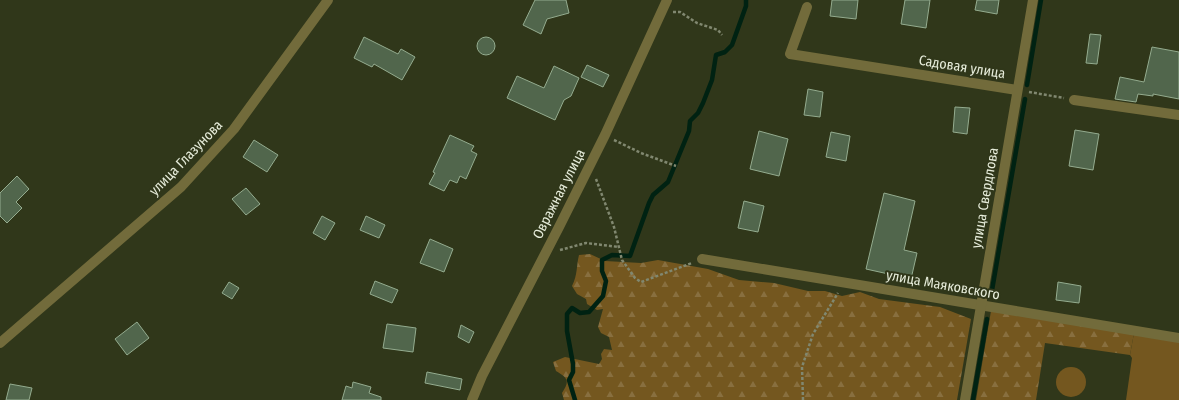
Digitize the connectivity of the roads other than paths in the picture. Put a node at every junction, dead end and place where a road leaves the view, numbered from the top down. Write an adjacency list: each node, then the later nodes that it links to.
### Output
1 (328, 0): 11 (street, улица Глазунова)
2 (667, 0): 12 (street, Овражная улица)
3 (1033, 0): 5 (street, улица Свердлова)
4 (807, 7): 5 (street, Садовая улица)
5 (1017, 90): 9 (street, улица Свердлова)
6 (1074, 100): 7 (street)
7 (1179, 115)
8 (702, 259): 9 (street, улица Маяковского)
9 (981, 306): 10 (street, улица Маяковского); 13 (street, улица Свердлова)
10 (1179, 338)
11 (0, 343)
12 (472, 400)
13 (965, 400)

